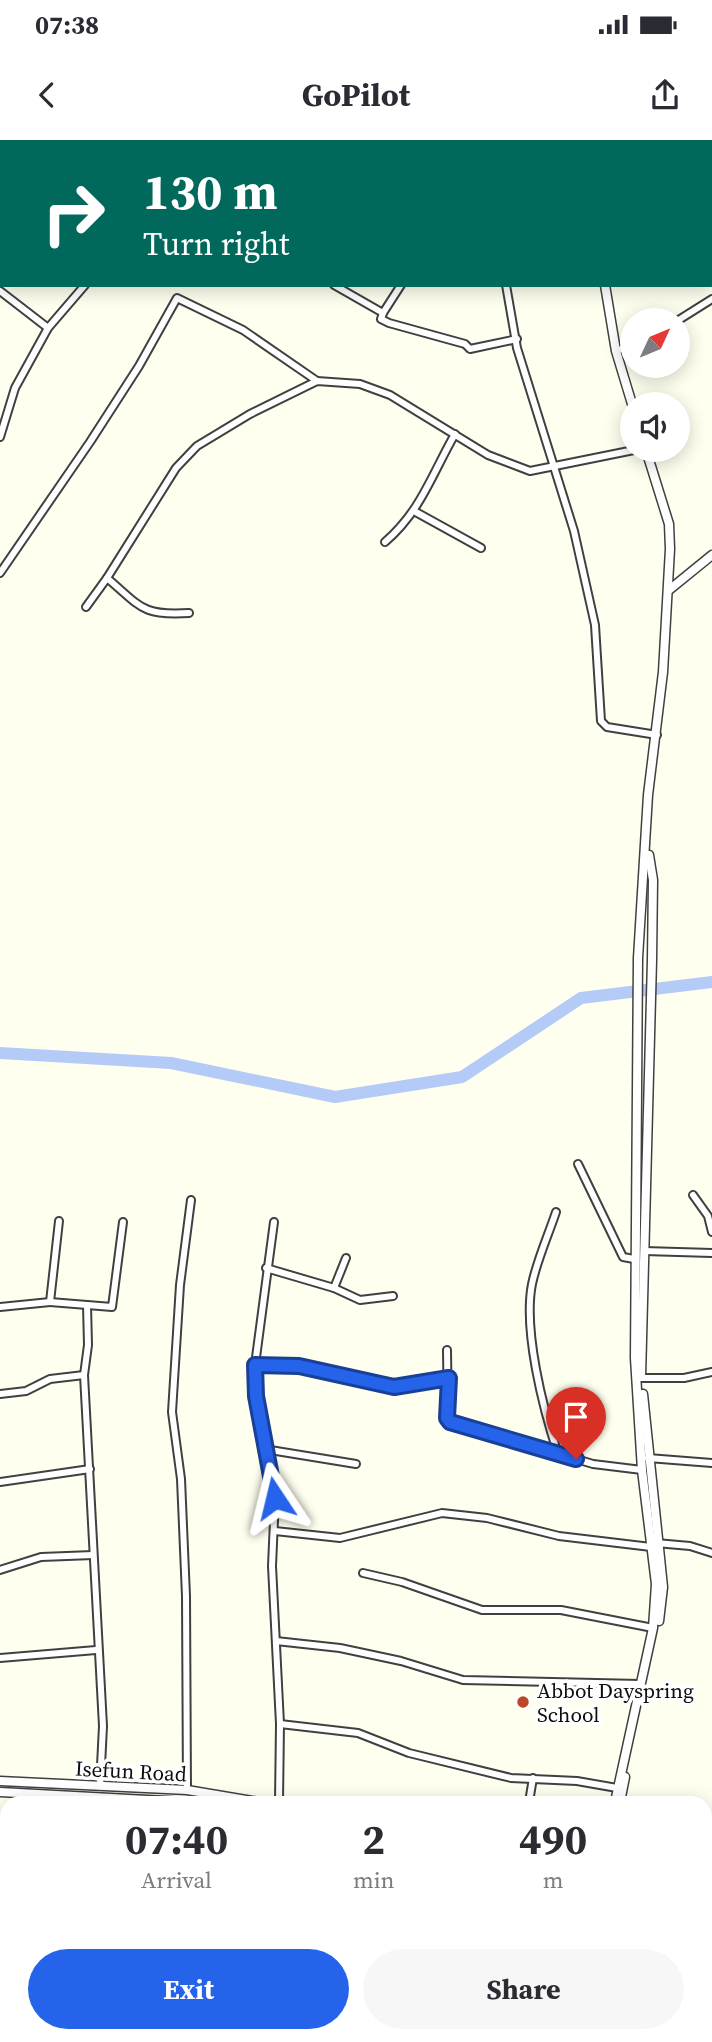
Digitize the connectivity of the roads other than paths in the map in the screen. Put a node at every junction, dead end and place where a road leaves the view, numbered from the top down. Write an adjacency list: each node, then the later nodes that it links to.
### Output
1 (83, 287): 10 (street)
2 (338, 287): 8 (street)
3 (400, 287): 8 (street)
4 (506, 287): 11 (street)
5 (605, 287): 13 (street)
6 (0, 291): 10 (street)
7 (712, 299): 9 (street)
8 (383, 313): 11 (street)
9 (690, 313)
10 (48, 328): 17 (street)
11 (517, 340): 20 (street)
12 (620, 350): 13 (street)
13 (616, 351): 15 (street)
14 (317, 381): 16 (street); 25 (street); 26 (street)
15 (628, 392)
16 (455, 434): 20 (street); 21 (street)
17 (0, 437)
18 (620, 453): 20 (street)
19 (650, 462): 27 (street)
20 (553, 468): 30 (street)
21 (414, 511): 22 (street); 23 (street)
22 (385, 542)
23 (481, 548)
24 (712, 555): 27 (street)
25 (0, 573)
26 (107, 578): 28 (street); 29 (street)
27 (669, 590): 30 (street)
28 (86, 607)
29 (189, 613)
30 (657, 734): 31 (street)
31 (647, 845): 40 (street); 43 (street)
32 (578, 1164): 43 (street)
33 (693, 1195): 39 (street)
34 (191, 1200): 81 (street)
35 (556, 1212): 58 (street)
36 (59, 1221): 47 (street)
37 (123, 1222): 48 (street)
38 (274, 1222): 44 (street)
39 (712, 1232)
40 (644, 1251): 41 (street); 55 (street)
41 (712, 1253)
42 (346, 1258): 45 (street)
43 (634, 1259): 63 (street)
44 (266, 1268): 45 (street); 51 (street)
45 (334, 1288): 46 (street)
46 (393, 1296)
47 (50, 1302): 48 (street); 49 (street)
48 (88, 1305): 53 (street)
49 (0, 1307)
50 (447, 1350): 54 (street)
51 (255, 1365): 54 (street); 57 (street)
52 (712, 1372): 55 (street)
53 (84, 1375): 56 (street); 62 (street)
54 (449, 1378): 58 (street)
55 (642, 1378): 59 (street)
56 (0, 1394)
57 (264, 1449): 61 (street); 65 (street)
58 (558, 1454): 63 (street)
59 (648, 1458): 60 (street); 66 (street)
60 (712, 1463)
61 (356, 1464)
62 (90, 1469): 64 (street); 68 (street)
63 (642, 1470): 66 (street)
64 (0, 1482)
65 (275, 1531): 66 (street); 72 (street)
66 (653, 1545): 67 (street); 71 (street); 88 (street)
67 (712, 1553)
68 (93, 1555): 69 (street); 73 (street)
69 (0, 1570)
70 (363, 1573): 71 (street)
71 (653, 1628): 75 (street)
72 (276, 1641): 75 (street); 76 (street)
73 (96, 1650): 74 (street); 79 (street)
74 (0, 1658)
75 (640, 1684): 80 (street)
76 (280, 1724): 77 (street); 85 (street)
77 (533, 1778): 80 (street); 86 (street)
78 (0, 1782): 79 (street, Isefun Road)
79 (100, 1786): 81 (street, Isefun Road)
80 (617, 1788): 87 (street)
81 (187, 1790): 84 (street, Isefun Road)
82 (0, 1792): 83 (street, Isefun Road)
83 (23, 1796)
84 (223, 1796)
85 (279, 1796)
86 (530, 1796)
87 (616, 1796)
88 (621, 1796)

